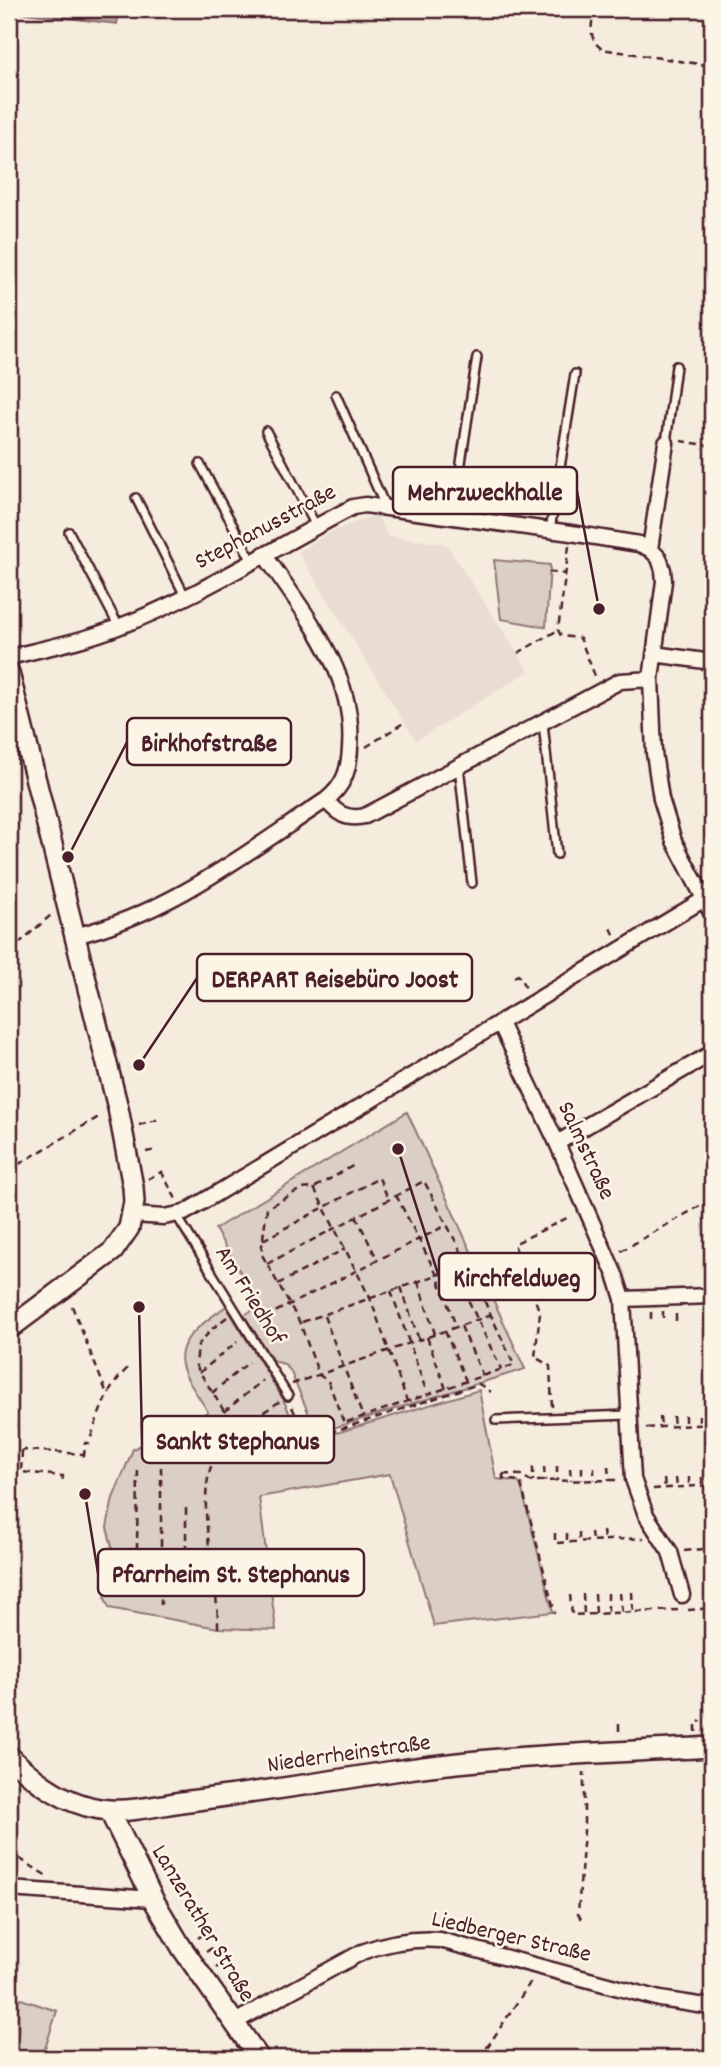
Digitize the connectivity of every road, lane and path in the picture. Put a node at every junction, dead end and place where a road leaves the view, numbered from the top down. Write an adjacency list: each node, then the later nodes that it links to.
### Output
1 (594, 9): 2 (path)
2 (712, 66)
3 (477, 357): 13 (lane)
4 (676, 366): 8 (lane)
5 (575, 374): 15 (lane)
6 (336, 395): 12 (lane)
7 (266, 431): 14 (lane)
8 (666, 441): 9 (path); 18 (street)
9 (712, 446)
10 (200, 464): 19 (lane)
11 (136, 498): 24 (lane)
12 (385, 506): 13 (street, Stephanusstraße); 14 (street, Stephanusstraße)
13 (453, 516): 15 (street, Stephanusstraße)
14 (316, 526): 19 (street, Stephanusstraße)
15 (550, 530): 17 (street, Stephanusstraße)
16 (69, 532): 25 (lane)
17 (572, 533): 18 (street, Stephanusstraße); 21 (path)
18 (650, 549): 28 (street)
19 (258, 557): 24 (street, Stephanusstraße); 36 (street)
20 (549, 572): 21 (path)
21 (565, 574): 22 (path)
22 (563, 587): 23 (path); 26 (path)
23 (571, 589)
24 (186, 596): 25 (street, Stephanusstraße)
25 (119, 627): 29 (street, Stephanusstraße)
26 (558, 630): 27 (path); 33 (path)
27 (518, 653)
28 (654, 654): 30 (street); 32 (street)
29 (9, 657)
30 (712, 662)
31 (9, 673): 42 (street)
32 (651, 679): 33 (street); 41 (street)
33 (601, 690): 35 (street)
34 (405, 722): 36 (path)
35 (543, 723): 37 (street); 39 (lane)
36 (350, 758): 38 (street)
37 (459, 764): 38 (street); 40 (lane)
38 (326, 800): 44 (street)
39 (557, 854)
40 (472, 883)
41 (708, 897): 43 (street); 47 (street)
42 (67, 909): 44 (street); 45 (path)
43 (712, 914)
44 (74, 936): 50 (street)
45 (9, 952)
46 (514, 978): 47 (path)
47 (534, 1002): 48 (street)
48 (500, 1023): 53 (street, Salmstraße); 65 (street)
49 (712, 1053): 53 (street)
50 (118, 1108): 52 (street); 56 (path)
51 (156, 1118): 52 (path)
52 (123, 1129): 64 (street)
53 (557, 1143): 63 (street, Salmstraße)
54 (9, 1161): 56 (path)
55 (356, 1164): 58 (path)
56 (11, 1169)
57 (161, 1171): 65 (path)
58 (314, 1188): 62 (path); 70 (path)
59 (396, 1195): 60 (path); 67 (path); 69 (path)
60 (389, 1199): 62 (path); 66 (path)
61 (712, 1199): 72 (path)
62 (324, 1207): 68 (path); 70 (path)
63 (586, 1208): 72 (street, Salmstraße); 130 (path)
64 (133, 1215): 65 (street); 81 (street)
65 (180, 1215): 88 (lane, Am Friedhof)
66 (356, 1216): 68 (path); 73 (path)
67 (447, 1225): 69 (path); 74 (path)
68 (335, 1227): 71 (path); 75 (path)
69 (419, 1239): 73 (path); 78 (path)
70 (263, 1240): 75 (path)
71 (345, 1249): 77 (path); 80 (path)
72 (609, 1258): 86 (street, Salmstraße)
73 (377, 1259): 77 (path)
74 (466, 1261): 76 (path); 90 (path)
75 (267, 1264): 80 (path)
76 (453, 1268): 78 (path); 92 (path)
77 (356, 1269): 85 (path); 87 (path)
78 (436, 1275): 79 (path); 95 (path)
79 (418, 1282): 82 (path); 98 (path)
80 (278, 1284): 87 (path)
81 (64, 1287): 96 (street); 119 (path)
82 (401, 1287): 83 (path); 100 (path)
83 (391, 1291): 85 (path); 102 (path)
84 (712, 1296): 86 (street)
85 (370, 1298): 89 (path); 103 (path)
86 (623, 1299): 132 (street, Salmstraße)
87 (289, 1303): 91 (path); 93 (path)
88 (235, 1311): 108 (path); 115 (lane, Am Friedhof)
89 (323, 1315): 93 (path); 105 (path)
90 (491, 1315): 92 (path); 107 (path)
91 (265, 1317)
92 (477, 1320): 94 (path); 107 (path)
93 (300, 1323): 109 (path)
94 (461, 1326): 95 (path); 110 (path)
95 (456, 1327): 97 (path)
96 (9, 1329)
97 (445, 1331): 98 (path); 113 (path)
98 (435, 1334): 99 (path)
99 (427, 1337): 100 (path); 116 (path)
100 (419, 1340): 102 (path)
101 (237, 1342): 108 (path)
102 (408, 1344): 103 (path); 120 (path)
103 (389, 1350): 105 (path); 122 (path)
104 (249, 1362): 118 (path)
105 (344, 1366): 109 (path); 128 (path)
106 (130, 1367): 119 (path)
107 (501, 1370): 110 (path)
108 (199, 1373): 118 (path)
109 (319, 1374): 115 (path); 128 (path)
110 (483, 1376): 111 (path)
111 (477, 1378): 113 (path); 114 (path)
112 (262, 1380): 123 (path)
113 (466, 1381): 116 (path)
114 (479, 1384): 117 (path); 121 (path)
115 (282, 1387): 121 (lane, Am Friedhof)
116 (446, 1389): 120 (path)
117 (491, 1392)
118 (212, 1393): 123 (path)
119 (107, 1394): 139 (path)
120 (428, 1395): 122 (path)
121 (288, 1396): 138 (path)
122 (407, 1401): 128 (path)
123 (224, 1412): 138 (path)
124 (711, 1414): 133 (path)
125 (685, 1415): 136 (path)
126 (699, 1415): 134 (path)
127 (673, 1416): 135 (path)
128 (363, 1417)
129 (660, 1417): 137 (path)
130 (552, 1418): 131 (lane); 132 (lane)
131 (496, 1420)
132 (629, 1422): 137 (path); 162 (street, Salmstraße)
133 (712, 1424): 134 (path)
134 (699, 1425): 136 (path)
135 (674, 1426): 136 (path); 137 (path)
136 (685, 1426)
137 (661, 1427)
138 (237, 1432): 186 (path)
139 (22, 1451): 140 (path); 160 (path)
140 (9, 1456)
141 (138, 1466): 183 (path)
142 (161, 1466): 184 (path)
143 (557, 1466): 158 (path)
144 (608, 1466): 156 (path)
145 (533, 1467): 161 (path)
146 (544, 1467): 157 (path)
147 (582, 1467): 154 (path)
148 (594, 1467): 155 (path)
149 (570, 1468): 159 (path)
150 (689, 1477): 165 (path)
151 (702, 1477): 164 (path)
152 (676, 1478): 167 (path)
153 (664, 1479): 166 (path)
154 (582, 1480): 155 (path); 159 (path)
155 (594, 1480): 156 (path)
156 (609, 1480): 162 (path)
157 (545, 1481): 158 (path); 161 (path)
158 (557, 1481): 159 (path)
159 (571, 1481)
160 (62, 1482)
161 (533, 1482): 198 (path)
162 (635, 1485): 166 (path); 174 (street, Salmstraße)
163 (712, 1485): 164 (path)
164 (702, 1486): 165 (path)
165 (690, 1487): 167 (path)
166 (665, 1488): 167 (path)
167 (677, 1488)
168 (186, 1508): 185 (path)
169 (603, 1531): 176 (path)
170 (579, 1532): 177 (path)
171 (591, 1532): 178 (path)
172 (567, 1533): 179 (path)
173 (555, 1534): 179 (path)
174 (661, 1537): 176 (path); 187 (street, Salmstraße)
175 (705, 1539): 180 (path)
176 (604, 1540): 178 (path)
177 (579, 1541): 178 (path); 179 (path)
178 (592, 1541)
179 (567, 1542)
180 (705, 1548): 181 (path); 187 (path)
181 (712, 1548)
182 (127, 1550): 183 (path)
183 (137, 1550): 184 (path)
184 (161, 1550): 185 (path); 195 (path)
185 (186, 1550): 186 (path)
186 (210, 1550): 203 (path)
187 (670, 1552): 194 (street, Salmstraße)
188 (620, 1592): 200 (path)
189 (632, 1592): 197 (path)
190 (608, 1593): 199 (path)
191 (583, 1594): 201 (path)
192 (595, 1594): 202 (path)
193 (570, 1595): 201 (path)
194 (682, 1595)
195 (161, 1605)
196 (712, 1608): 197 (path)
197 (633, 1612): 200 (path)
198 (555, 1613)
199 (608, 1613): 200 (path); 202 (path)
200 (622, 1613)
201 (584, 1614): 202 (path)
202 (596, 1614)
203 (218, 1628)
204 (712, 1747): 205 (street, Niederrheinstraße)
205 (584, 1754): 207 (street, Niederrheinstraße); 214 (path)
206 (9, 1756): 207 (street, Niederrheinstraße)
207 (109, 1810): 213 (street, Lanzerather Straße)
208 (9, 1852): 210 (path)
209 (25, 1853): 210 (path)
210 (21, 1859): 212 (path)
211 (9, 1889): 212 (street)
212 (42, 1892): 213 (street)
213 (153, 1899): 217 (street, Lanzerather Straße)
214 (581, 1919)
215 (541, 1966): 216 (street, Liedberger Straße); 217 (street, Liedberger Straße); 219 (path)
216 (712, 2007)
217 (233, 2023): 218 (street, Lanzerather Straße)
218 (259, 2058)
219 (480, 2058)

